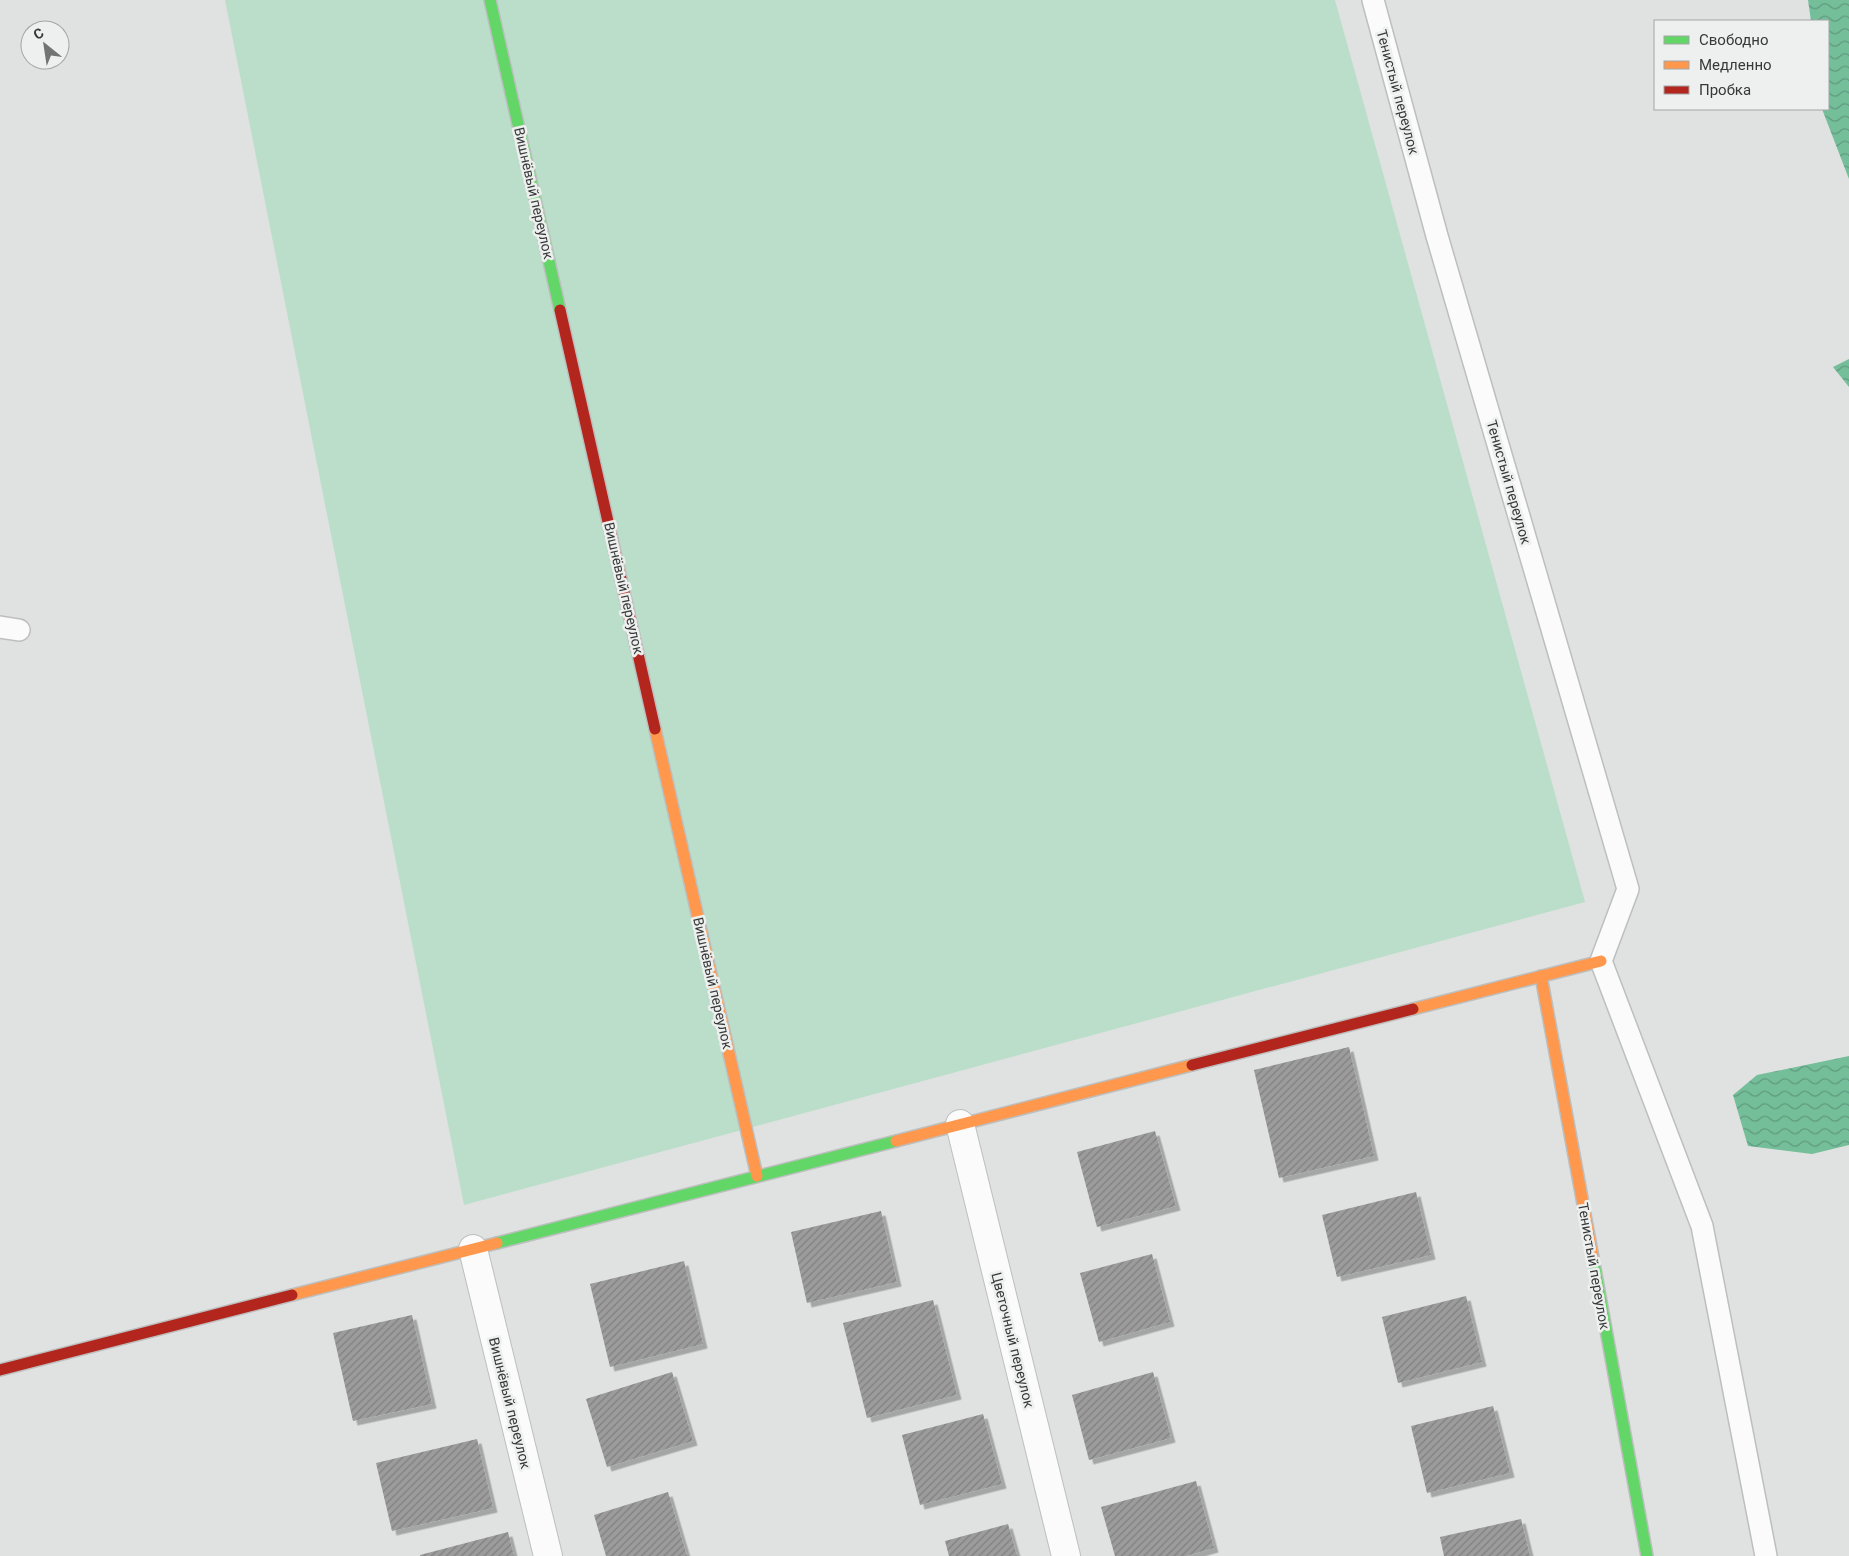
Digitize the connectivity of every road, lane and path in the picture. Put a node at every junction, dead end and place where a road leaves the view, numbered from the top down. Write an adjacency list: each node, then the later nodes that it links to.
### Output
1 (490, 0): 6 (street, Вишнёвый переулок)
2 (1374, 0): 3 (lane, Тенистый переулок)
3 (1601, 960): 4 (street); 12 (lane)
4 (1541, 976): 5 (street); 11 (street, Тенистый переулок)
5 (960, 1124): 6 (street); 10 (street, Цветочный переулок)
6 (757, 1176): 7 (street)
7 (473, 1250): 8 (street); 9 (street, Вишнёвый переулок)
8 (0, 1370)
9 (548, 1556)
10 (1066, 1556)
11 (1647, 1556)
12 (1766, 1556)

